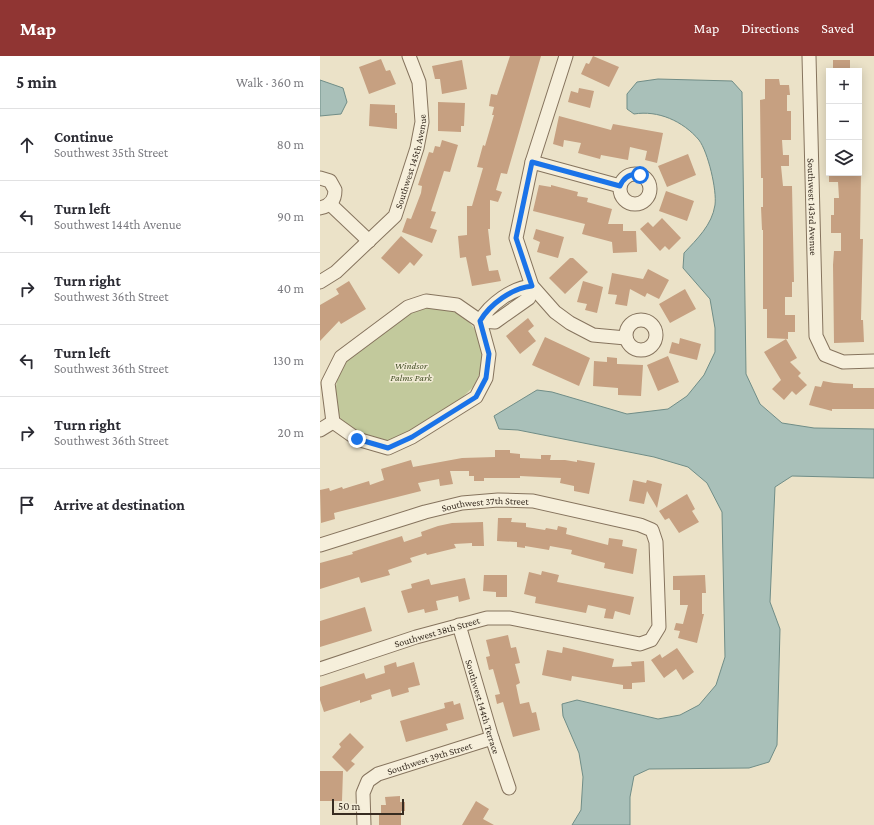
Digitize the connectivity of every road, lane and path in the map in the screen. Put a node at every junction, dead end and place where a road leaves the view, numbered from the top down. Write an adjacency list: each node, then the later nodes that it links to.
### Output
1 (409, 56): 8 (street, Southwest 145th Avenue)
2 (566, 56): 4 (street)
3 (810, 56): 13 (street, Southwest 143rd Avenue)
4 (532, 162): 6 (street); 10 (street)
5 (320, 178): 7 (street)
6 (620, 186)
7 (325, 206): 8 (street)
8 (369, 241): 9 (street, Southwest 145th Avenue)
9 (320, 282)
10 (532, 286): 11 (street); 12 (street)
11 (480, 321): 14 (street); 14 (street)
12 (626, 338)
13 (874, 361)
14 (333, 422): 15 (street)
15 (320, 430)
16 (320, 545): 18 (street, Southwest 37th Street)
17 (459, 625): 18 (street, Southwest 38th Street); 19 (street, Southwest 38th Street); 20 (street, Southwest 144th Terrace)
18 (651, 640)
19 (320, 669)
20 (492, 738): 21 (street, Southwest 144th Terrace); 22 (street, Southwest 39th Street)
21 (509, 788)
22 (364, 825)

